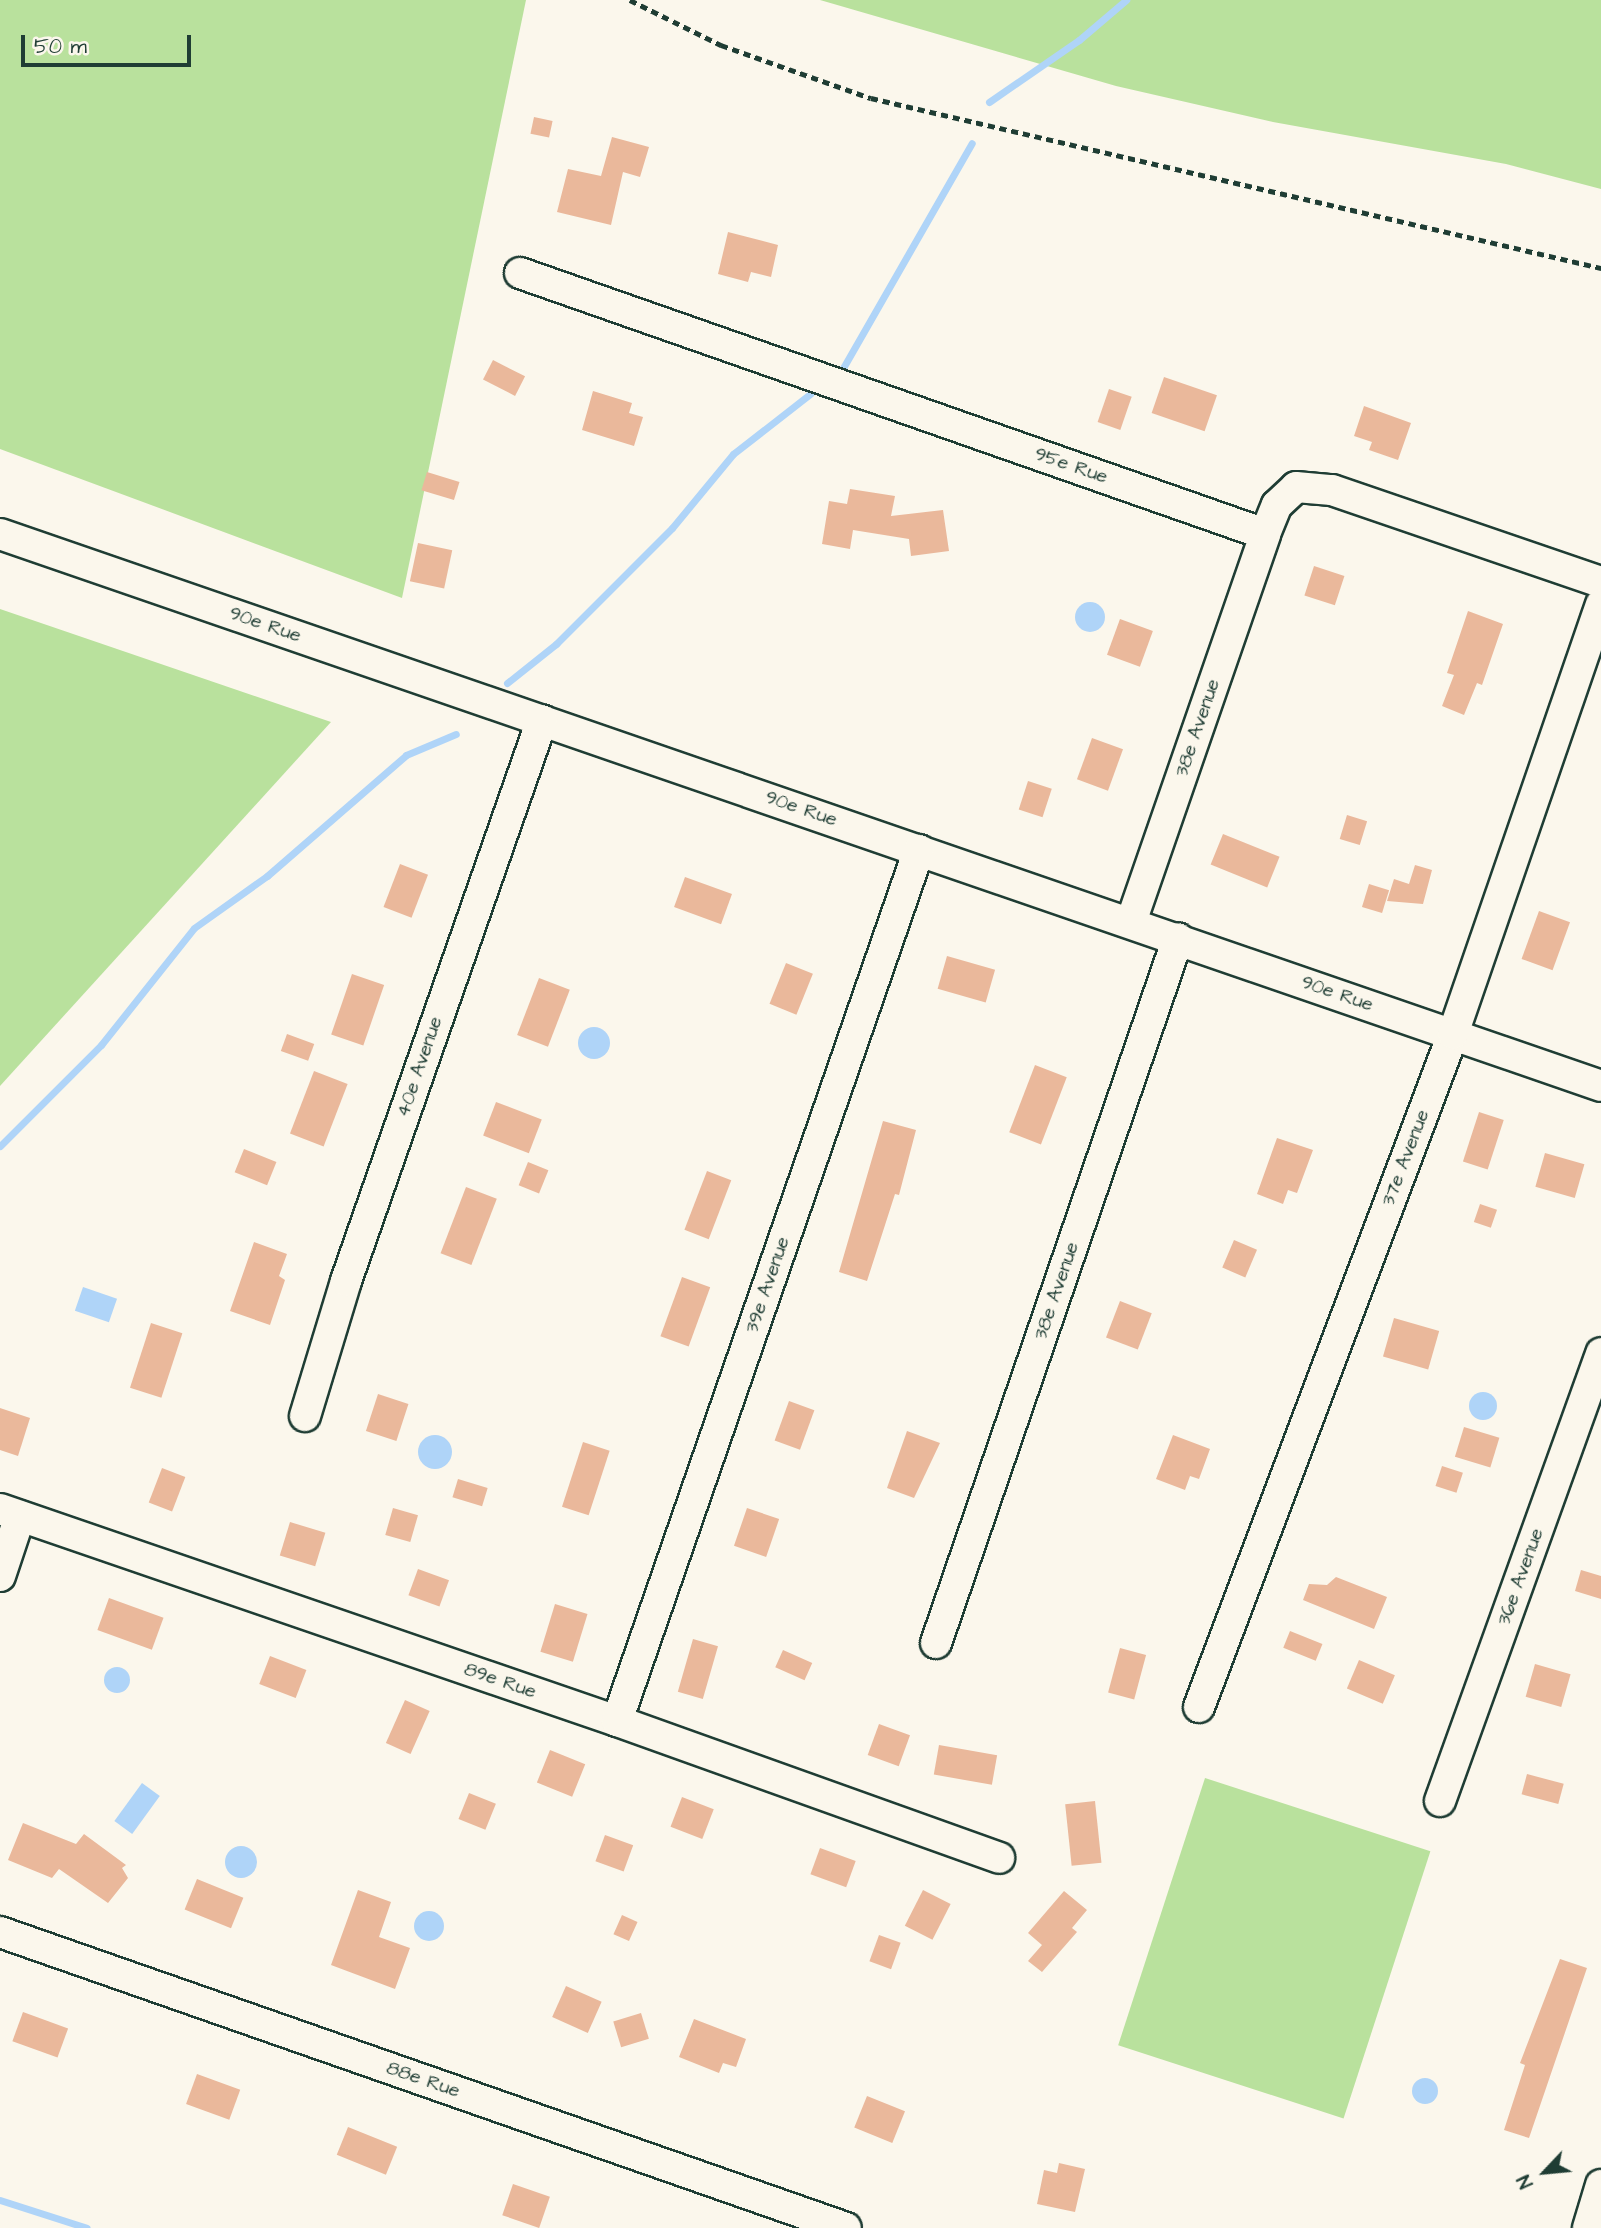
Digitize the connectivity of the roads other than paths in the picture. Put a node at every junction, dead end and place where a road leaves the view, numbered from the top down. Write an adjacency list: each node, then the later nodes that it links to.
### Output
1 (520, 273): 3 (street, 95e Rue)
2 (0, 534): 6 (street, 90e Rue)
3 (1265, 534): 4 (street); 8 (street, 38e Avenue)
4 (1601, 582)
5 (1601, 605): 10 (street, 37e Avenue)
6 (542, 720): 7 (street, 90e Rue); 13 (street, 40e Avenue)
7 (919, 850): 8 (street, 90e Rue); 18 (street, 39e Avenue)
8 (1131, 922): 9 (street, 90e Rue)
9 (1178, 938): 10 (street, 90e Rue); 16 (street, 38e Avenue)
10 (1453, 1034): 11 (street, 90e Rue); 17 (street, 37e Avenue)
11 (1601, 1086)
12 (1601, 1353): 19 (street, 36e Avenue)
13 (305, 1416)
14 (10, 1513): 15 (street); 18 (street, 89e Rue)
15 (0, 1576)
16 (936, 1643)
17 (1199, 1707)
18 (617, 1721): 20 (street, 89e Rue)
19 (1440, 1801)
20 (999, 1858)
21 (0, 1932): 23 (street, 88e Rue)
22 (1601, 2185): 24 (street)
23 (846, 2228)
24 (1587, 2228)

